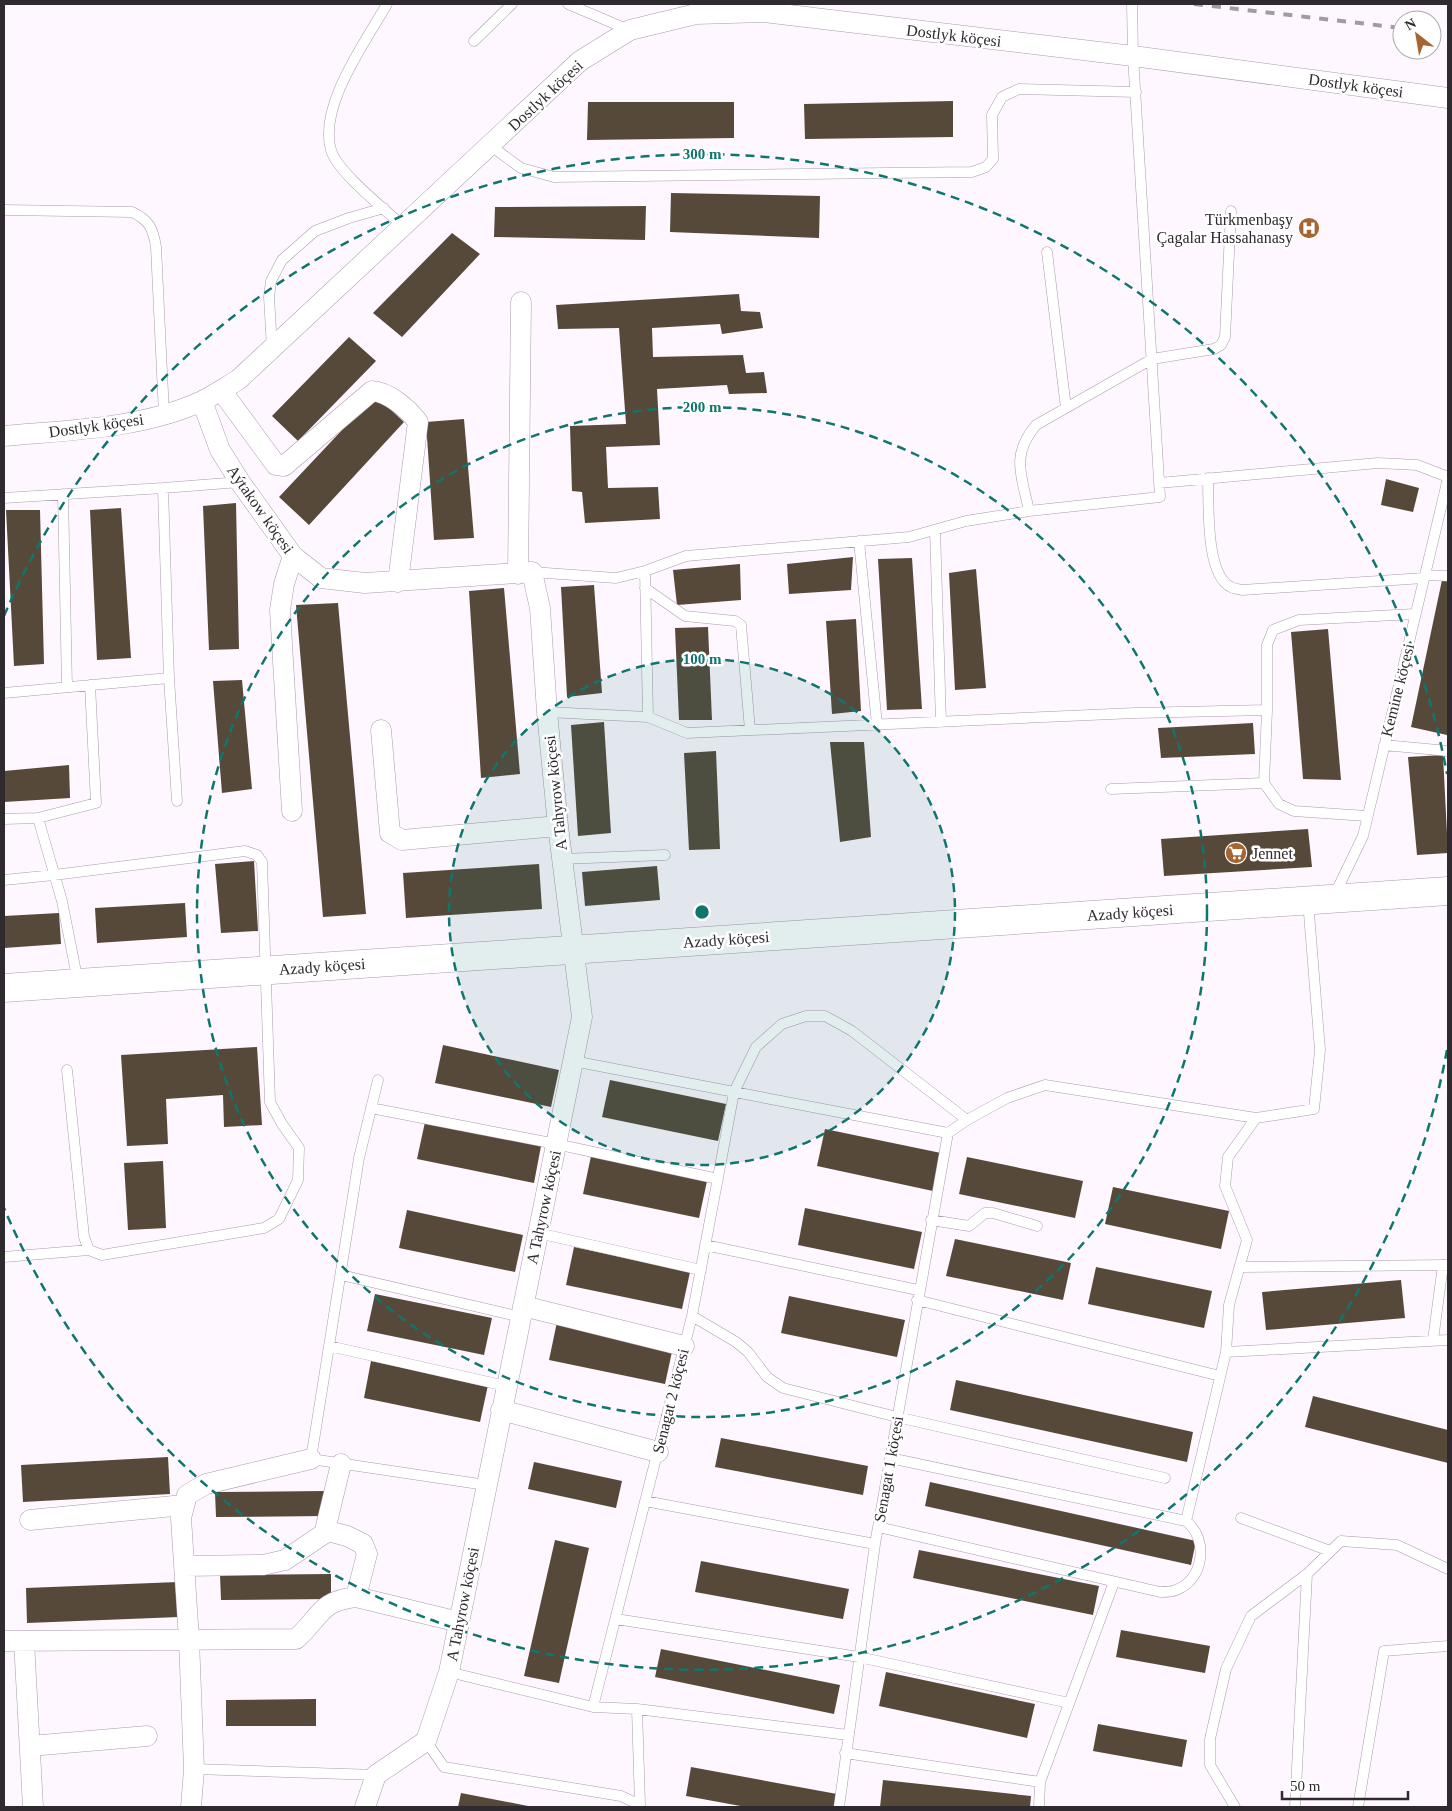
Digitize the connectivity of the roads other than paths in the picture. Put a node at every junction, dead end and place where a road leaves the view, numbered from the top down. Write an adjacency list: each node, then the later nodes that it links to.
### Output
1 (387, 4): 11 (lane)
2 (512, 4): 6 (lane)
3 (568, 4): 5 (lane)
4 (1132, 4): 7 (lane)
5 (630, 30): 7 (street, Dostlyk köçesi); 10 (street, Dostlyk köçesi)
6 (474, 41)
7 (1133, 56): 8 (lane); 9 (street, Dostlyk köçesi)
8 (1136, 92): 10 (lane); 18 (lane)
9 (1448, 98)
10 (491, 146): 14 (street, Dostlyk köçesi)
11 (384, 208): 14 (lane); 17 (lane)
12 (4, 210): 22 (lane)
13 (1231, 212): 18 (lane)
14 (404, 227): 17 (street, Dostlyk köçesi)
15 (1047, 252): 21 (lane)
16 (521, 302): 36 (street, A Tahyrow köçesi)
17 (272, 349): 19 (street, Dostlyk köçesi)
18 (1152, 359): 21 (lane); 27 (lane)
19 (221, 390): 20 (street, Dostlyk köçesi); 39 (street)
20 (202, 401): 22 (street, Dostlyk köçesi); 26 (street, Aýtakow köçesi)
21 (1066, 408): 31 (lane)
22 (164, 414): 23 (street, Dostlyk köçesi)
23 (4, 436)
24 (1448, 477): 25 (lane); 38 (lane, Kemine köçesi)
25 (1208, 478): 27 (lane); 38 (lane)
26 (240, 482): 28 (lane); 34 (street, Aýtakow köçesi)
27 (1159, 483): 31 (lane)
28 (163, 488): 29 (lane); 42 (lane)
29 (63, 494): 30 (lane); 44 (lane)
30 (4, 498)
31 (1029, 512): 32 (lane)
32 (935, 530): 33 (lane); 49 (lane)
33 (859, 541): 35 (lane); 50 (lane)
34 (293, 556): 39 (street, Aýtakow köçesi); 58 (street)
35 (645, 571): 36 (lane); 40 (lane)
36 (525, 573): 39 (street, Aýtakow köçesi); 47 (street, A Tahyrow köçesi)
37 (1448, 576): 38 (lane)
38 (1424, 577): 41 (lane, Kemine köçesi)
39 (398, 582)
40 (645, 588): 48 (lane); 52 (lane)
41 (1415, 614): 46 (lane); 53 (lane, Kemine köçesi)
42 (169, 678): 43 (lane); 57 (lane)
43 (90, 685): 44 (lane); 60 (lane)
44 (67, 687): 45 (lane)
45 (4, 693)
46 (1267, 710): 49 (lane); 55 (lane)
47 (547, 712): 48 (lane); 62 (street, A Tahyrow köçesi)
48 (648, 717): 52 (lane)
49 (941, 722): 50 (lane)
50 (877, 724): 52 (lane)
51 (381, 730): 62 (street)
52 (750, 730)
53 (1384, 745): 54 (lane); 59 (lane, Kemine köçesi)
54 (1448, 751)
55 (1264, 782): 56 (lane); 59 (lane)
56 (1112, 789)
57 (177, 801)
58 (292, 811)
59 (1366, 816): 68 (lane, Kemine köçesi)
60 (38, 818): 61 (lane); 65 (lane)
61 (4, 819)
62 (558, 826): 64 (street, A Tahyrow köçesi)
63 (665, 855): 64 (lane)
64 (562, 859): 69 (street, A Tahyrow köçesi)
65 (54, 875): 66 (lane); 70 (lane); 71 (lane)
66 (4, 880)
67 (1448, 891): 68 (main road, Azady köçesi)
68 (1320, 900): 69 (main road, Azady köçesi); 78 (lane)
69 (575, 950): 70 (main road, Azady köçesi); 73 (street, A Tahyrow köçesi)
70 (266, 970): 71 (main road, Azady köçesi); 87 (lane)
71 (78, 983): 72 (main road, Azady köçesi)
72 (4, 988)
73 (574, 1061): 76 (lane); 81 (street, A Tahyrow köçesi)
74 (67, 1070): 87 (lane)
75 (378, 1080): 77 (lane)
76 (734, 1092): 79 (lane, Senagat 2 köçesi); 80 (lane); 82 (lane, Senagat 2 köçesi)
77 (371, 1108): 81 (lane); 92 (lane)
78 (1256, 1118): 79 (lane); 90 (lane)
79 (967, 1120): 80 (lane)
80 (948, 1133): 83 (lane, Senagat 1 köçesi)
81 (556, 1144): 82 (lane); 85 (street, A Tahyrow köçesi)
82 (718, 1180): 86 (lane, Senagat 2 köçesi)
83 (931, 1220): 84 (lane); 93 (lane, Senagat 1 köçesi)
84 (1037, 1226)
85 (538, 1233): 91 (lane); 94 (street, A Tahyrow köçesi)
86 (705, 1245): 91 (lane, Senagat 2 köçesi); 93 (lane)
87 (89, 1250): 88 (lane)
88 (4, 1257)
89 (1446, 1265): 90 (lane); 96 (lane)
90 (1240, 1267): 100 (lane)
91 (701, 1270): 95 (lane, Senagat 2 köçesi)
92 (340, 1275): 94 (lane); 98 (lane)
93 (917, 1295): 101 (lane); 104 (lane, Senagat 1 köçesi)
94 (522, 1311): 99 (street); 102 (street, A Tahyrow köçesi)
95 (692, 1316): 99 (lane, Senagat 2 köçesi); 104 (lane)
96 (1432, 1340): 97 (lane); 100 (lane)
97 (1448, 1340)
98 (329, 1346): 102 (lane); 107 (lane)
99 (684, 1346): 105 (lane, Senagat 2 köçesi)
100 (1226, 1352): 101 (lane)
101 (1220, 1376): 115 (lane)
102 (506, 1386): 103 (street, A Tahyrow köçesi)
103 (501, 1410): 105 (street); 110 (street, A Tahyrow köçesi)
104 (897, 1417): 106 (lane, Senagat 1 köçesi); 109 (lane)
105 (658, 1452): 111 (lane, Senagat 2 köçesi)
106 (890, 1458): 115 (lane); 116 (lane, Senagat 1 köçesi)
107 (311, 1459): 108 (lane); 112 (street)
108 (341, 1464): 110 (lane); 117 (street)
109 (1165, 1478)
110 (486, 1485): 126 (street, A Tahyrow köçesi)
111 (645, 1501): 118 (lane); 125 (lane, Senagat 2 köçesi)
112 (184, 1505): 114 (street); 120 (street)
113 (1241, 1518): 119 (lane)
114 (30, 1520)
115 (1186, 1521): 123 (lane)
116 (878, 1527): 118 (lane, Senagat 1 köçesi); 123 (lane)
117 (328, 1532): 120 (street); 124 (street)
118 (875, 1544): 131 (lane, Senagat 1 köçesi)
119 (1330, 1551): 121 (lane); 122 (lane)
120 (184, 1566): 127 (street)
121 (1448, 1569)
122 (1307, 1574): 150 (lane); 151 (lane)
123 (1114, 1582): 133 (lane)
124 (356, 1597): 126 (street); 127 (street)
125 (616, 1618): 131 (lane); 134 (lane, Senagat 2 köçesi)
126 (459, 1622): 132 (street, A Tahyrow köçesi)
127 (189, 1640): 129 (street); 141 (street)
128 (4, 1641): 129 (street)
129 (24, 1641): 139 (street)
130 (1448, 1646): 152 (lane)
131 (859, 1657): 133 (lane); 136 (lane, Senagat 1 köçesi)
132 (449, 1672): 134 (lane); 138 (street, A Tahyrow köçesi)
133 (1069, 1703): 143 (lane)
134 (593, 1707): 135 (lane)
135 (637, 1709): 136 (lane); 144 (lane)
136 (848, 1735): 140 (lane, Senagat 1 köçesi)
137 (147, 1736): 139 (street)
138 (426, 1741): 142 (street); 144 (lane)
139 (30, 1746): 145 (street)
140 (846, 1753): 143 (lane); 148 (lane, Senagat 1 köçesi)
141 (194, 1769): 142 (lane); 146 (street)
142 (376, 1776): 147 (street)
143 (1040, 1782): 149 (lane)
144 (640, 1806)
145 (33, 1807)
146 (191, 1807)
147 (365, 1807)
148 (840, 1807)
149 (1039, 1807)
150 (1235, 1807)
151 (1295, 1807)
152 (1358, 1807)

